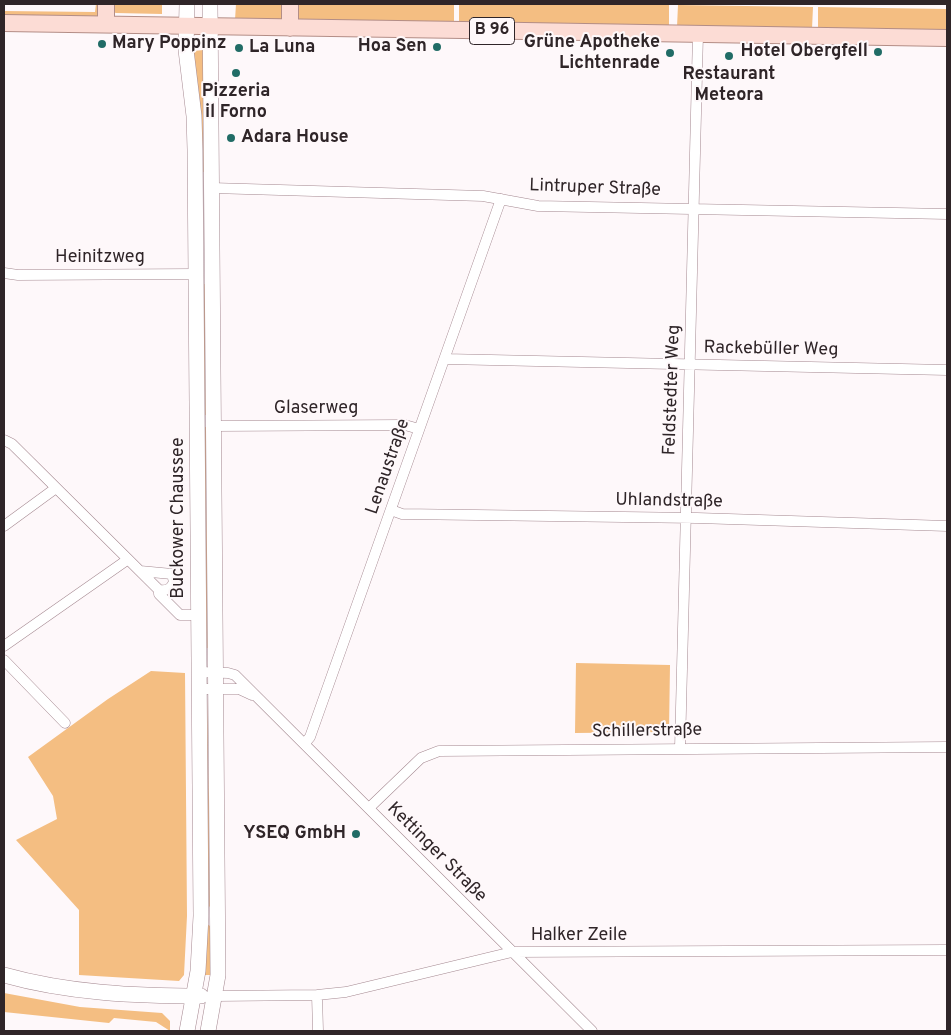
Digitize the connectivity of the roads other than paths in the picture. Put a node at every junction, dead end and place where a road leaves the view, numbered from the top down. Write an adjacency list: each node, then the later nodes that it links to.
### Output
1 (106, 4): 6 (main road)
2 (187, 4): 7 (main road, Buckower Chaussee)
3 (210, 4): 8 (main road, Buckower Chaussee)
4 (290, 4): 9 (main road)
5 (4, 23): 6 (main road, B 96)
6 (106, 24): 7 (main road, B 96)
7 (186, 25): 8 (main road, B 96); 17 (main road, Buckower Chaussee)
8 (210, 26): 9 (main road, B 96); 12 (main road, Buckower Chaussee)
9 (290, 28): 10 (main road, B 96)
10 (698, 34): 11 (main road, B 96); 14 (street, Feldstedter Weg)
11 (947, 38)
12 (212, 188): 13 (street, Lintruper Straße); 21 (main road, Buckower Chaussee)
13 (501, 199): 14 (street, Lintruper Straße); 18 (street, Lenaustraße)
14 (694, 209): 15 (street, Lintruper Straße); 19 (street, Feldstedter Weg)
15 (947, 214)
16 (4, 273): 17 (street, Heinitzweg)
17 (196, 274): 32 (main road, Buckower Chaussee)
18 (445, 359): 19 (street, Rackebüller Weg); 22 (street, Lenaustraße)
19 (690, 364): 20 (street, Rackebüller Weg); 26 (street, Feldstedter Weg)
20 (947, 370)
21 (214, 426): 22 (street, Glaserweg); 36 (main road, Buckower Chaussee)
22 (419, 429): 25 (street, Lenaustraße)
23 (4, 440): 24 (street)
24 (56, 488): 27 (street); 29 (street)
25 (391, 510): 26 (street, Uhlandstraße); 41 (street, Lenaustraße)
26 (686, 519): 28 (street, Uhlandstraße); 43 (street, Feldstedter Weg)
27 (4, 526)
28 (947, 526)
29 (127, 560): 30 (street); 33 (street)
30 (140, 571): 31 (street); 31 (street)
31 (159, 590): 32 (street)
32 (199, 615): 35 (main road, Buckower Chaussee)
33 (4, 646)
34 (4, 660): 40 (street)
35 (199, 672): 36 (street, Kettinger Straße); 37 (main road, Buckower Chaussee)
36 (216, 672): 38 (main road, Buckower Chaussee); 39 (street, Kettinger Straße)
37 (200, 689): 38 (street, Kettinger Straße); 49 (main road, Buckower Chaussee)
38 (216, 689): 39 (street, Kettinger Straße); 50 (main road, Buckower Chaussee)
39 (258, 697): 41 (street, Kettinger Straße)
40 (65, 723)
41 (305, 743): 44 (street, Kettinger Straße)
42 (947, 747): 43 (street, Schillerstraße)
43 (680, 748): 44 (street, Schillerstraße)
44 (369, 808): 46 (street, Kettinger Straße)
45 (947, 950): 46 (street, Halker Zeile)
46 (512, 952): 48 (street, Halker Zeile); 54 (street, Kettinger Straße)
47 (4, 975): 49 (main road)
48 (316, 995): 50 (street, Halker Zeile); 53 (street)
49 (192, 996): 50 (main road); 51 (main road, Buckower Chaussee)
50 (215, 996): 52 (main road, Buckower Chaussee)
51 (187, 1031)
52 (208, 1031)
53 (318, 1031)
54 (592, 1031)

